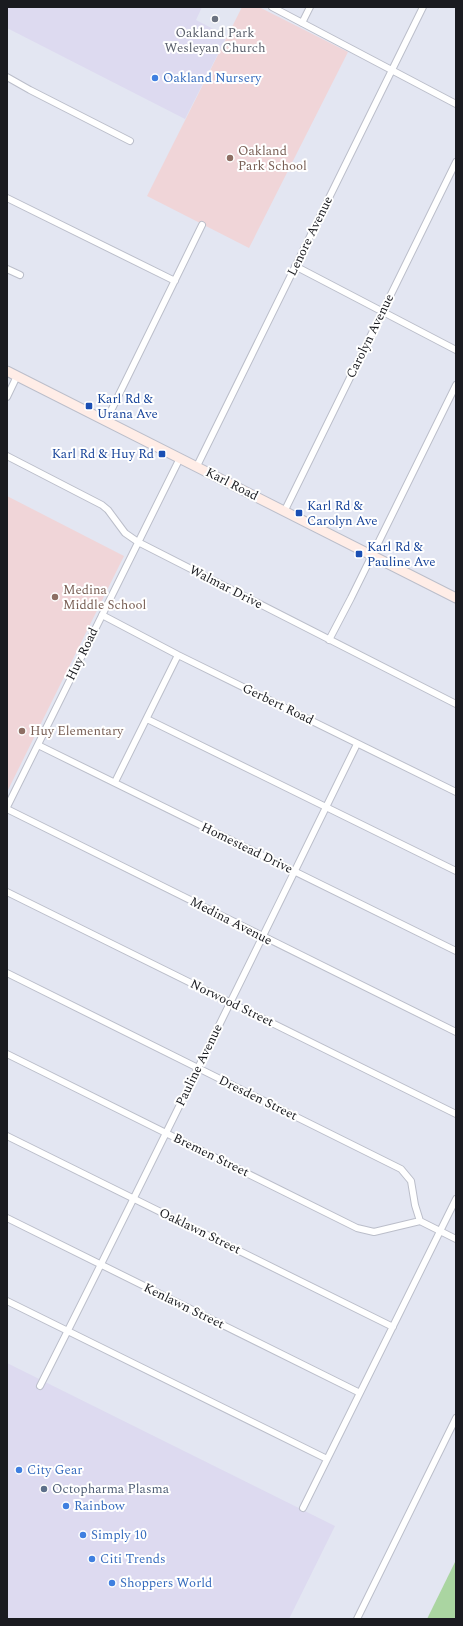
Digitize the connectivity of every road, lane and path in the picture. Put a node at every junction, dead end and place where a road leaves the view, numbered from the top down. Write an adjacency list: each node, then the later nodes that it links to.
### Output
1 (272, 7): 4 (street)
2 (310, 7): 4 (street)
3 (423, 7): 5 (street, Lenore Avenue)
4 (302, 23): 5 (street)
5 (392, 69): 7 (street); 12 (street, Lenore Avenue)
6 (7, 77): 8 (street)
7 (456, 104)
8 (130, 141)
9 (456, 162): 16 (street, Carolyn Avenue)
10 (7, 198): 15 (street)
11 (202, 225): 15 (street)
12 (295, 266): 16 (street); 25 (street, Lenore Avenue)
13 (7, 269): 14 (street)
14 (20, 275)
15 (175, 281): 22 (street)
16 (382, 312): 17 (street); 26 (street, Carolyn Avenue)
17 (456, 350)
18 (7, 371): 19 (main road, Karl Road)
19 (17, 376): 21 (street); 22 (main road, Karl Road)
20 (456, 385): 28 (street)
21 (7, 397)
22 (106, 421): 24 (main road, Karl Road)
23 (7, 456): 27 (street, Walmar Drive)
24 (180, 458): 25 (main road, Karl Road); 27 (street, Huy Road)
25 (197, 466): 26 (main road, Karl Road)
26 (285, 510): 28 (main road, Karl Road)
27 (138, 542): 30 (street, Huy Road); 31 (street, Walmar Drive)
28 (372, 555): 29 (main road, Karl Road); 31 (street)
29 (456, 598)
30 (102, 614): 32 (street, Gerbert Road); 36 (street, Huy Road)
31 (329, 640): 33 (street, Walmar Drive)
32 (178, 655): 34 (street); 35 (street, Gerbert Road)
33 (456, 704)
34 (147, 719): 37 (street); 39 (street)
35 (357, 744): 38 (street, Gerbert Road); 39 (street, Pauline Avenue)
36 (38, 745): 37 (street, Homestead Drive); 40 (street, Huy Road)
37 (115, 782): 41 (street, Homestead Drive)
38 (456, 792)
39 (326, 807): 41 (street, Pauline Avenue); 42 (street)
40 (7, 808): 44 (street, Medina Avenue)
41 (295, 871): 44 (street, Pauline Avenue); 45 (street, Homestead Drive)
42 (456, 871)
43 (7, 892): 47 (street, Norwood Street)
44 (264, 937): 47 (street, Pauline Avenue); 48 (street, Medina Avenue)
45 (456, 951)
46 (7, 973): 50 (street, Dresden Street)
47 (230, 1002): 50 (street, Pauline Avenue); 51 (street, Norwood Street)
48 (456, 1032)
49 (7, 1054): 52 (street, Bremen Street)
50 (197, 1068): 52 (street, Pauline Avenue); 57 (street, Dresden Street)
51 (456, 1114)
52 (165, 1133): 54 (street, Pauline Avenue); 57 (street, Bremen Street)
53 (7, 1136): 54 (street, Oaklawn Street)
54 (133, 1198): 60 (street, Pauline Avenue); 62 (street, Oaklawn Street)
55 (456, 1199): 58 (street)
56 (7, 1218): 60 (street, Kenlawn Street)
57 (420, 1221): 58 (street)
58 (440, 1231): 59 (street); 62 (street)
59 (456, 1239)
60 (100, 1264): 63 (street, Pauline Avenue); 65 (street, Kenlawn Street)
61 (7, 1301): 63 (street)
62 (393, 1327): 65 (street)
63 (67, 1331): 64 (street, Pauline Avenue); 67 (street)
64 (40, 1386)
65 (360, 1393): 67 (street)
66 (456, 1418): 69 (street)
67 (327, 1459): 68 (street)
68 (304, 1508)
69 (357, 1619)

